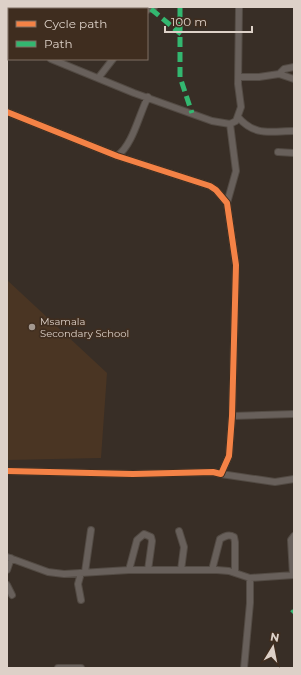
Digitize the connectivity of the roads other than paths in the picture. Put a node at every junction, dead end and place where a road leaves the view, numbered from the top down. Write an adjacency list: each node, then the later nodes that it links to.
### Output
1 (239, 7): 7 (street)
2 (54, 60): 6 (street)
3 (112, 60): 6 (street)
4 (294, 67): 5 (street)
5 (279, 74): 7 (street); 8 (street)
6 (99, 77): 9 (street)
7 (238, 77): 11 (street)
8 (294, 79)
9 (148, 97): 12 (street); 16 (street)
10 (7, 112): 16 (street)
11 (238, 117): 12 (street); 13 (street)
12 (230, 124): 17 (street)
13 (294, 131)
14 (278, 152): 15 (street)
15 (294, 153)
16 (117, 156): 17 (street)
17 (227, 203): 19 (street)
18 (294, 414): 19 (street)
19 (232, 416): 21 (street)
20 (7, 471): 21 (street)
21 (221, 474): 22 (street)
22 (294, 479)
23 (91, 530): 32 (street)
24 (179, 531): 30 (street)
25 (294, 536): 34 (street)
26 (9, 557): 27 (street); 32 (street)
27 (7, 570)
28 (129, 570): 29 (street); 29 (street); 32 (street)
29 (148, 570): 30 (street)
30 (181, 570): 31 (street)
31 (212, 570): 33 (street); 33 (street)
32 (83, 573): 38 (street)
33 (235, 573): 35 (street)
34 (293, 575): 35 (street)
35 (250, 578): 41 (street)
36 (7, 585): 37 (street)
37 (12, 595)
38 (80, 600)
39 (58, 668): 40 (street)
40 (81, 668)
41 (244, 668)

